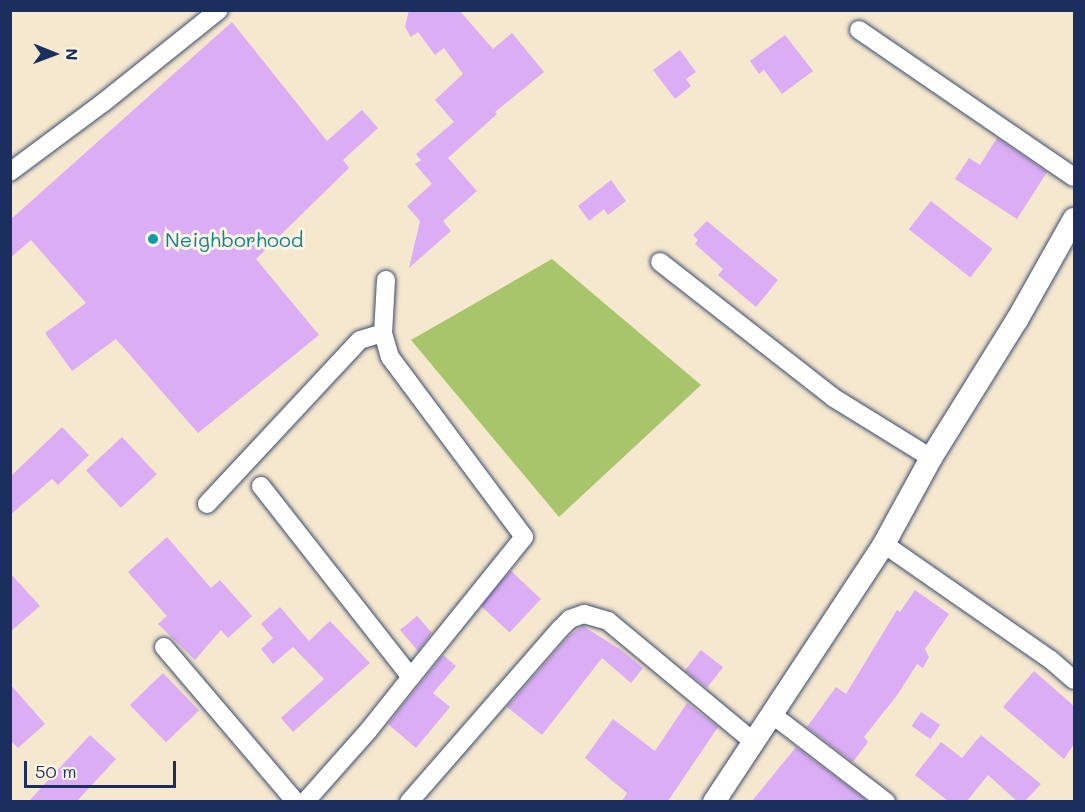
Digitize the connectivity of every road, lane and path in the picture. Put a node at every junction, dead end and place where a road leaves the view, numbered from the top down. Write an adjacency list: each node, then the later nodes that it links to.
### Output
1 (219, 10): 3 (street)
2 (859, 30): 4 (street)
3 (10, 172)
4 (1074, 177)
5 (1074, 219): 9 (street)
6 (660, 262): 9 (street)
7 (386, 280): 8 (street)
8 (383, 333): 11 (street); 14 (street)
9 (931, 458): 12 (street)
10 (261, 486): 14 (street)
11 (207, 504)
12 (884, 544): 15 (street); 16 (street)
13 (164, 648): 18 (street)
14 (411, 677): 19 (street)
15 (1074, 680)
16 (773, 715): 17 (street); 22 (street)
17 (755, 743): 20 (street); 21 (street)
18 (296, 801)
19 (305, 801)
20 (410, 801)
21 (714, 801)
22 (886, 801)

